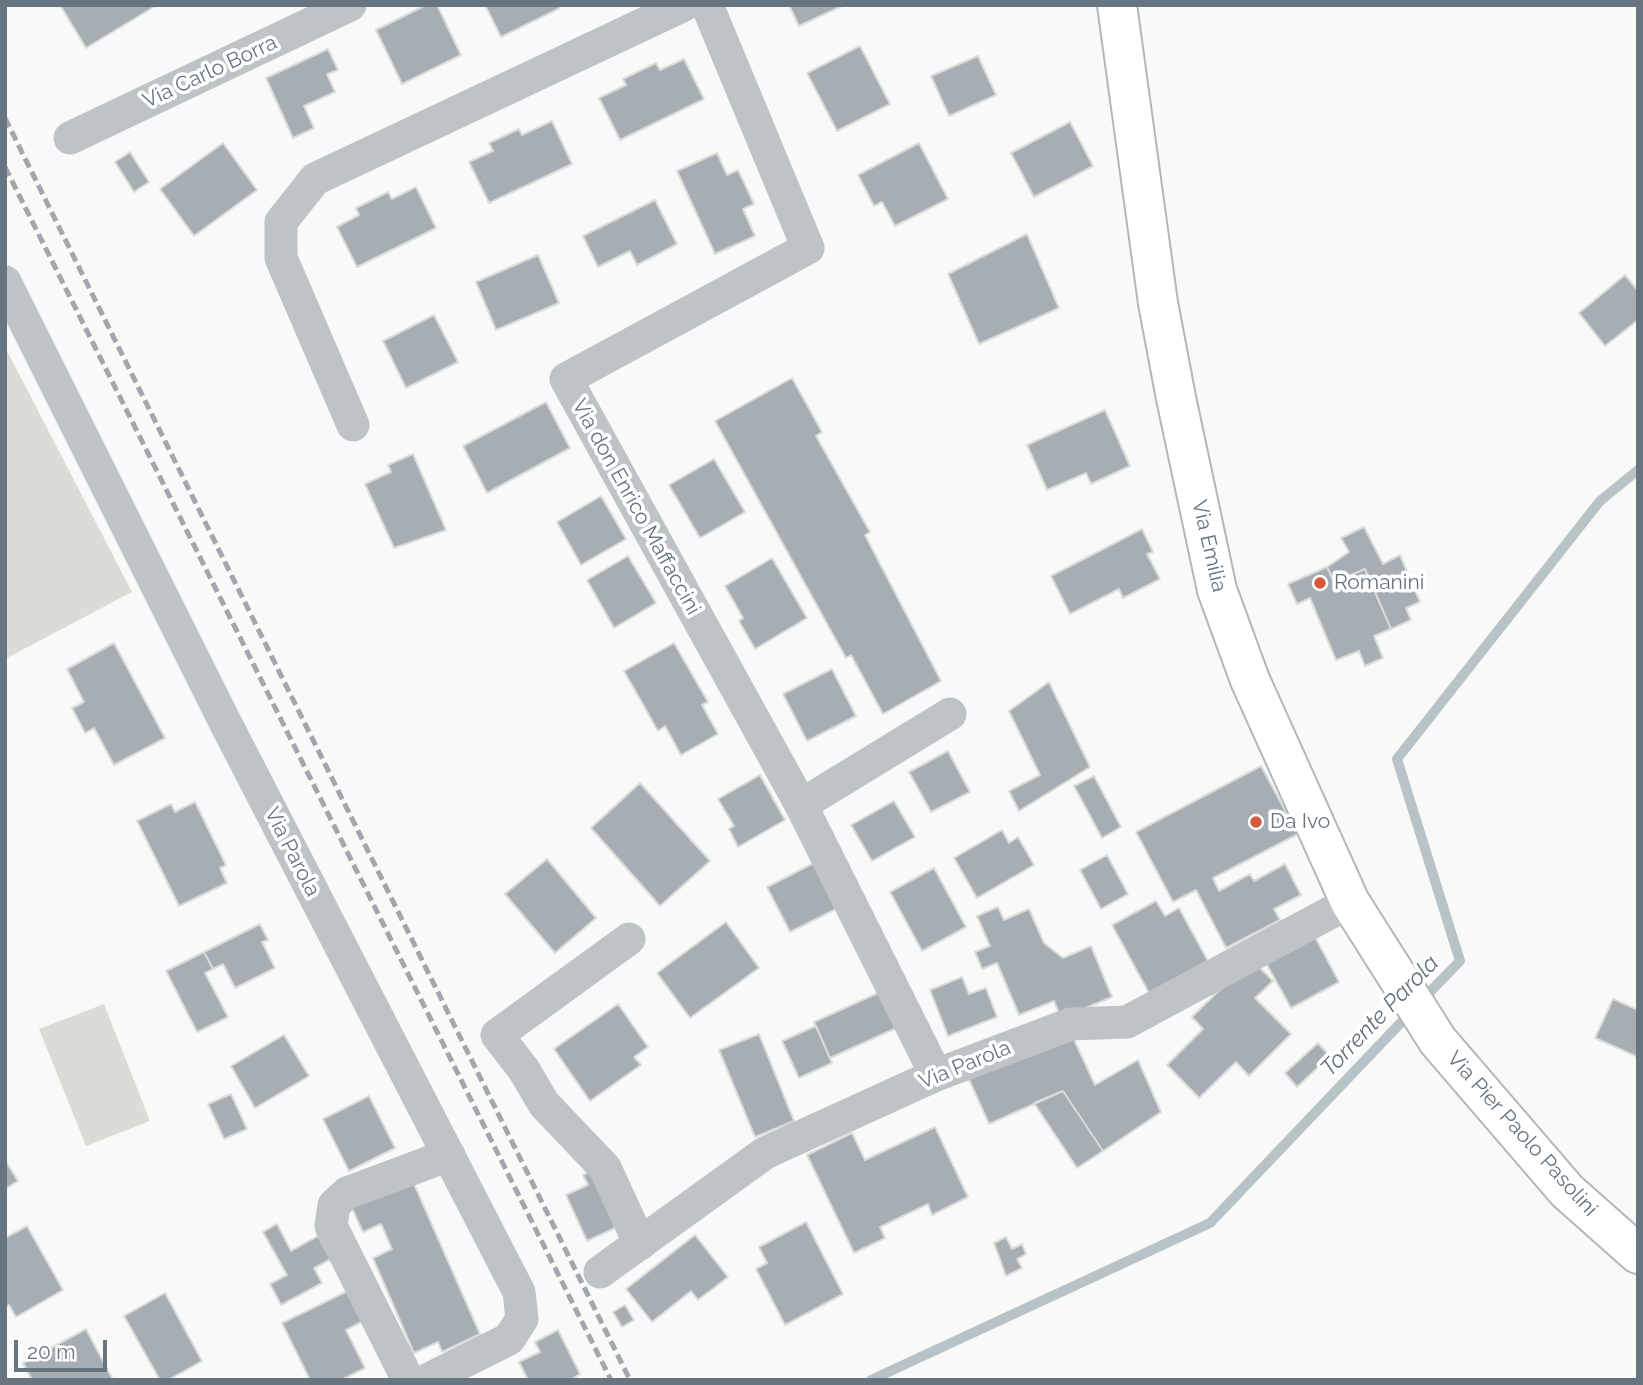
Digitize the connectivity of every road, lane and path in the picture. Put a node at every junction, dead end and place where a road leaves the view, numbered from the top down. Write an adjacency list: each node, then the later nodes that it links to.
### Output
1 (350, 5): 5 (street, Via Carlo Borra)
2 (684, 5): 7 (street)
3 (707, 5): 9 (street, Via don Enrico Maffaccini)
4 (1117, 5): 10 (main road, Via Emilia)
5 (70, 138)
6 (5, 282): 14 (street, Via Parola)
7 (353, 425)
8 (950, 714): 9 (street)
9 (801, 805): 13 (street, Via don Enrico Maffaccini)
10 (1350, 902): 12 (main road, Via Emilia); 13 (street, Via Parola)
11 (629, 939): 15 (street)
12 (1438, 1041): 16 (main road, Via Pier Paolo Pasolini)
13 (936, 1075): 15 (street, Via Parola)
14 (449, 1155): 18 (street); 19 (street, Via Parola)
15 (640, 1244): 17 (street, Via Parola)
16 (1638, 1254)
17 (600, 1272)
18 (408, 1380)
19 (427, 1380)

